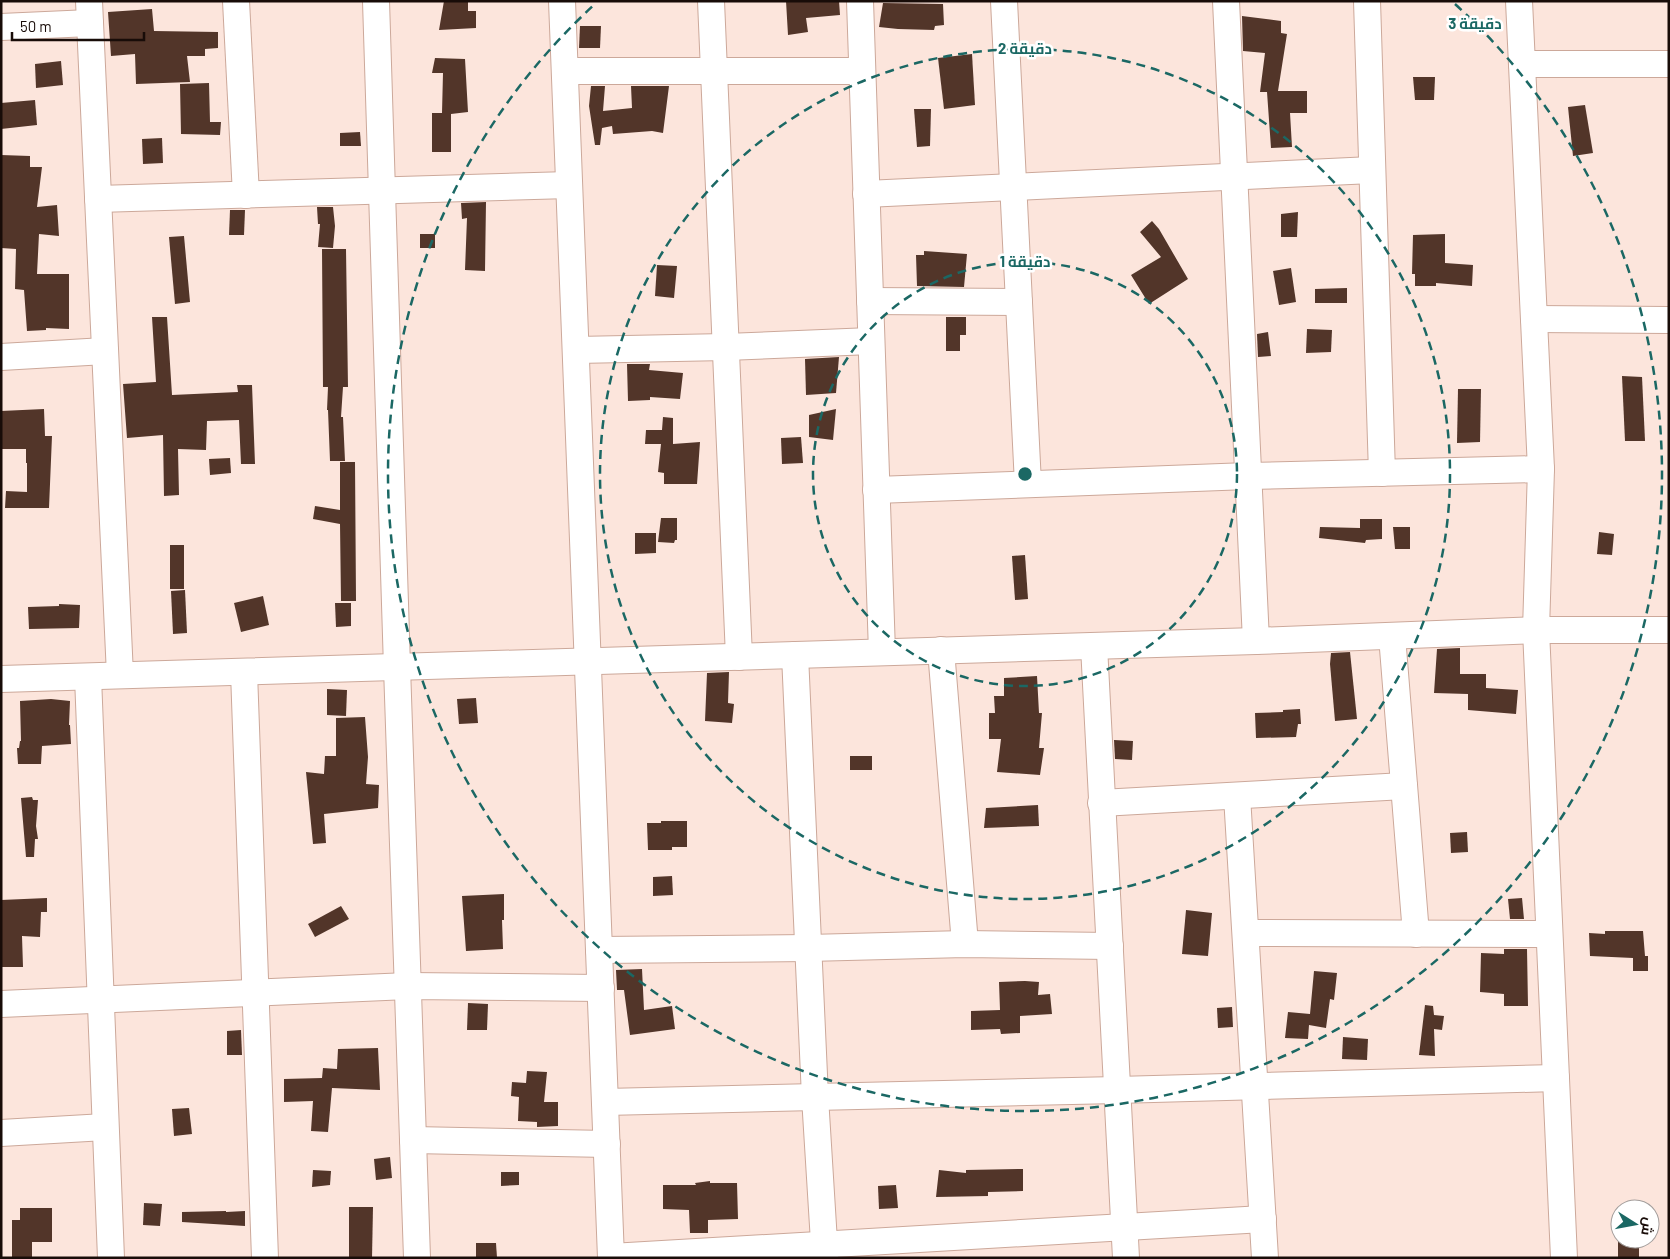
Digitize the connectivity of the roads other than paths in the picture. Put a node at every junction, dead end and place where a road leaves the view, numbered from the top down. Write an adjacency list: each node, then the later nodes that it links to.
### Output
1 (236, 1): 23 (street)
2 (376, 1): 21 (street)
3 (562, 1): 14 (street)
4 (711, 1): 15 (street)
5 (860, 1): 16 (street)
6 (1004, 1): 20 (street)
7 (1226, 1): 18 (street)
8 (1367, 1): 17 (street)
9 (1520, 1): 12 (street)
10 (89, 12): 11 (street); 24 (street)
11 (1, 27)
12 (1522, 64): 13 (street); 27 (street)
13 (1669, 64)
14 (565, 71): 15 (street); 19 (street)
15 (714, 71): 16 (street); 30 (street)
16 (862, 71): 22 (street)
17 (1372, 170): 18 (street); 35 (street)
18 (1234, 177): 20 (street); 36 (street)
19 (569, 185): 21 (street); 31 (street)
20 (1013, 187): 22 (street); 26 (street)
21 (382, 190): 23 (street); 49 (street)
22 (866, 194): 25 (street)
23 (246, 195): 24 (street)
24 (98, 199): 32 (street)
25 (870, 301): 26 (street); 29 (street)
26 (1019, 302): 37 (street)
27 (1534, 320): 28 (street); 34 (street)
28 (1669, 320)
29 (871, 341): 30 (street); 38 (street)
30 (726, 347): 31 (street); 47 (street)
31 (576, 350): 48 (street)
32 (105, 351): 33 (street); 51 (street)
33 (1, 357)
34 (1541, 469): 35 (street); 39 (street)
35 (1382, 473): 36 (street)
36 (1248, 476): 37 (street); 42 (street)
37 (1028, 484): 38 (street)
38 (876, 490): 45 (street)
39 (1536, 630): 40 (street); 41 (street); 59 (street)
40 (1669, 630)
41 (1392, 636): 42 (street); 54 (street)
42 (1256, 641): 43 (street)
43 (1094, 646): 44 (street); 56 (street)
44 (941, 650): 45 (street); 60 (street)
45 (882, 652): 46 (street)
46 (795, 655): 47 (street); 62 (street)
47 (739, 657): 48 (street)
48 (588, 661): 49 (street); 63 (street)
49 (397, 667): 50 (street); 64 (street)
50 (244, 672): 51 (street); 66 (street)
51 (120, 676): 52 (street)
52 (88, 677): 53 (street); 67 (street)
53 (1, 679)
54 (1404, 786): 55 (street); 58 (street)
55 (1237, 796): 56 (street); 57 (street)
56 (1101, 803): 61 (street)
57 (1246, 933): 58 (street); 70 (street)
58 (1416, 934): 59 (street)
59 (1549, 934): 69 (street)
60 (964, 944): 61 (street); 62 (street)
61 (1110, 946): 71 (street)
62 (808, 948): 63 (street); 72 (street)
63 (599, 950): 65 (street)
64 (408, 986): 65 (street); 66 (street); 76 (street)
65 (601, 988): 73 (street)
66 (256, 992): 67 (street); 83 (street)
67 (100, 999): 68 (street); 74 (street)
68 (1, 1004)
69 (1556, 1078): 70 (street); 87 (street)
70 (1255, 1087): 71 (street); 78 (street)
71 (1118, 1090): 72 (street); 79 (street)
72 (815, 1097): 73 (street); 80 (street)
73 (605, 1102): 77 (street)
74 (105, 1127): 75 (street); 82 (street)
75 (1, 1133)
76 (413, 1140): 77 (street); 84 (street)
77 (607, 1144): 81 (street)
78 (1263, 1219): 79 (street); 86 (street)
79 (1124, 1227): 80 (street); 85 (street)
80 (825, 1251): 81 (street)
81 (611, 1257)
82 (111, 1258)
83 (265, 1258)
84 (417, 1258)
85 (1126, 1258)
86 (1265, 1258)
87 (1564, 1258)

